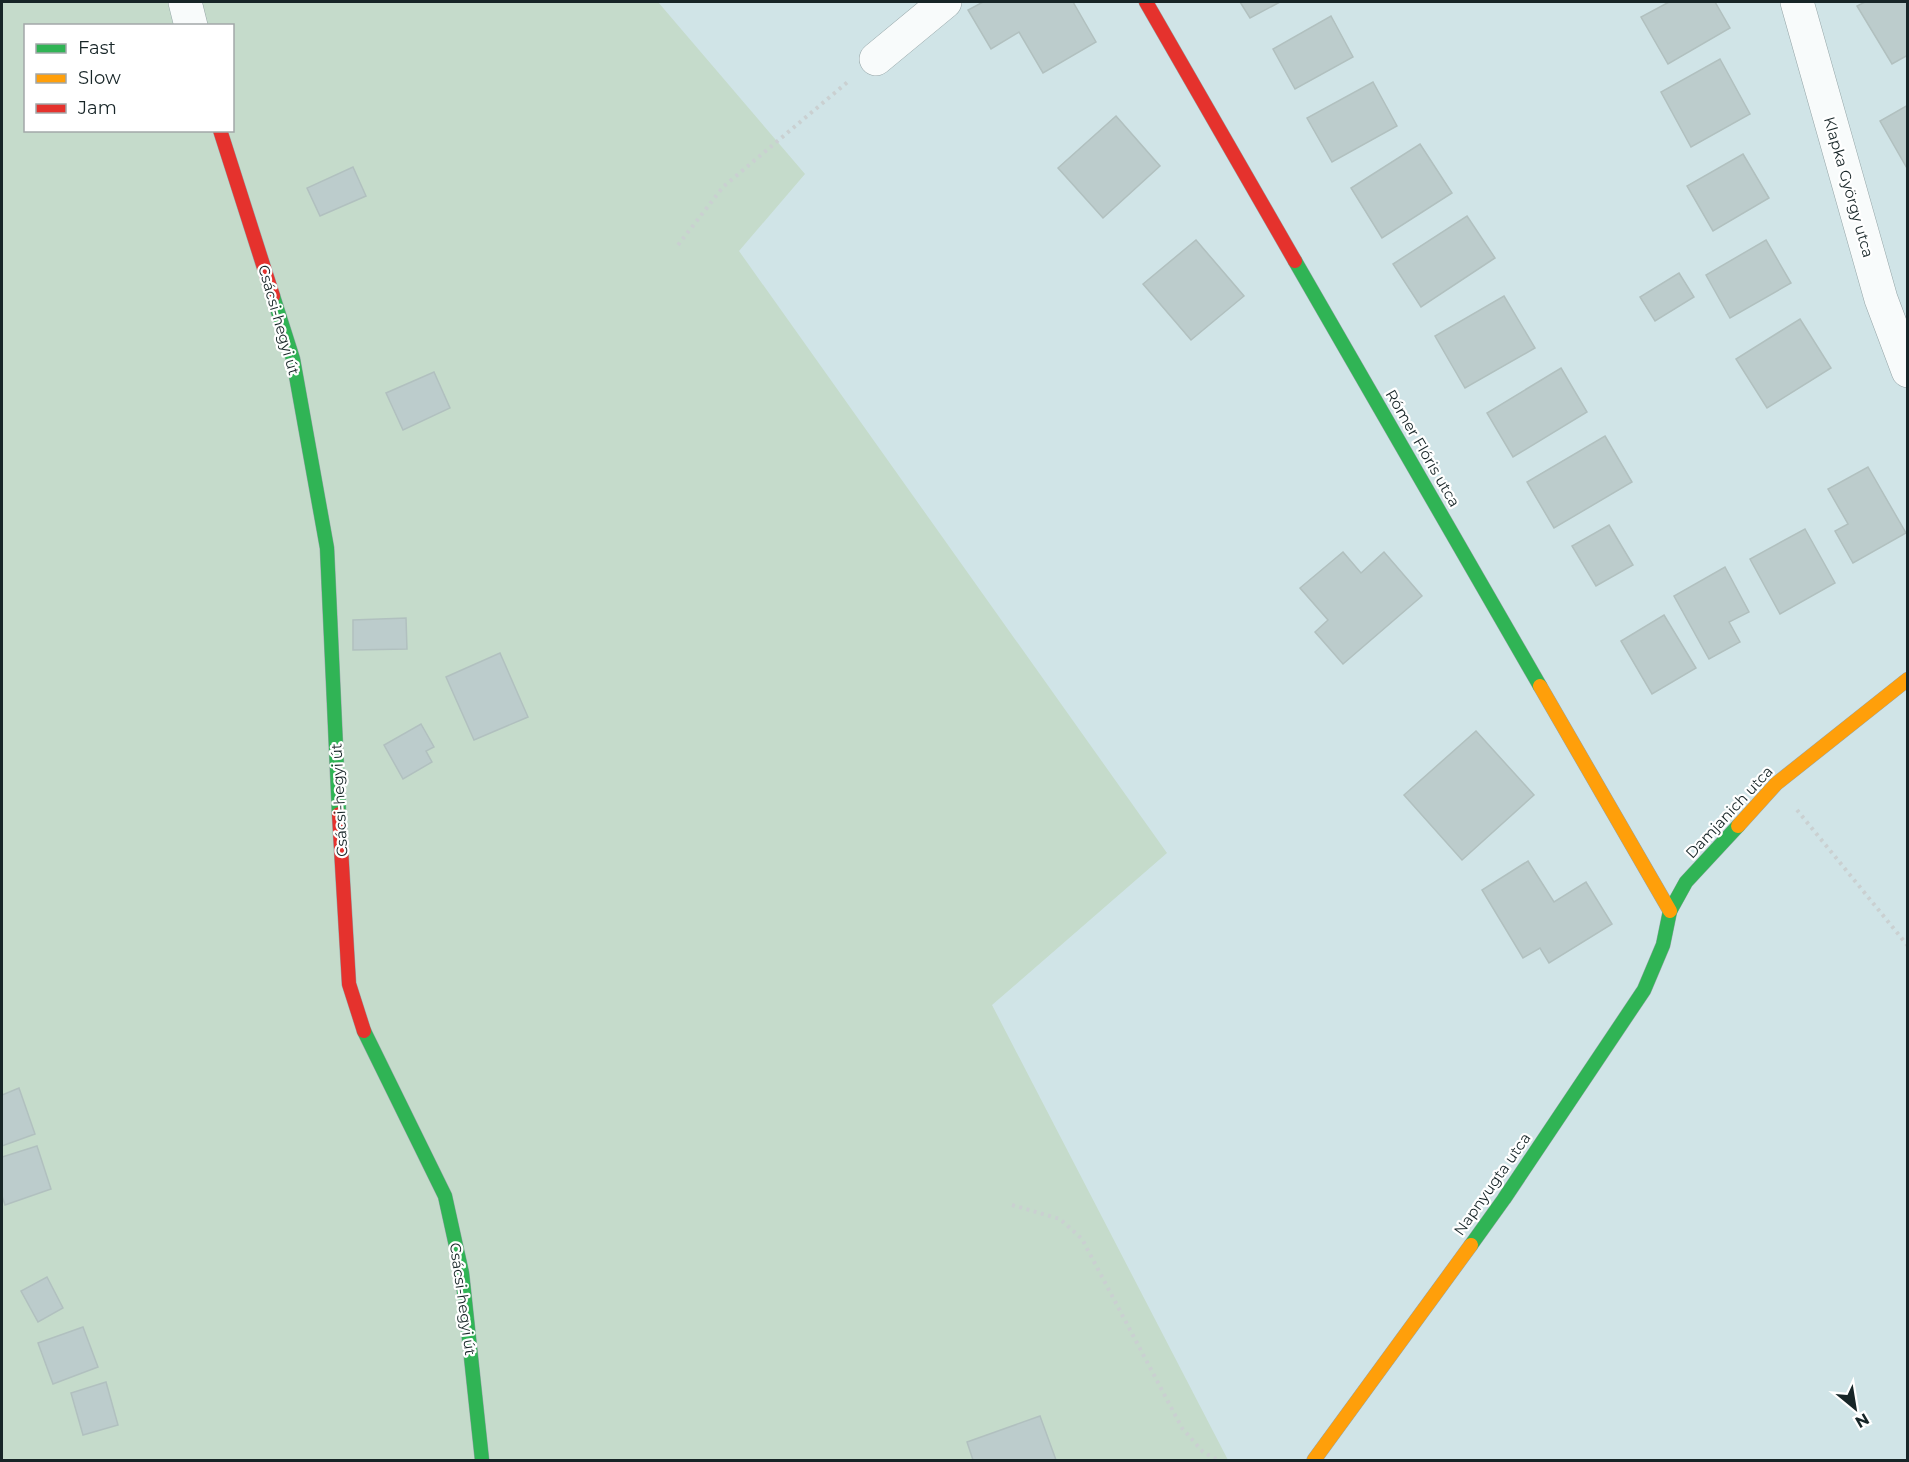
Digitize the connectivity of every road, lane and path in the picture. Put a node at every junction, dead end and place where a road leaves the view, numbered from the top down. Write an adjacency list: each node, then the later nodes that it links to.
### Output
1 (185, 2): 5 (street)
2 (945, 2): 6 (street)
3 (1146, 2): 12 (street, Rómer Flóris utca)
4 (1797, 2): 9 (street, Klapka György utca)
5 (190, 24)
6 (876, 58): 8 (path)
7 (221, 132): 15 (street, Csácsi-hegyi út)
8 (678, 245)
9 (1908, 371)
10 (1908, 679): 11 (street, Damjanich utca)
11 (1776, 784): 12 (street, Damjanich utca); 13 (path)
12 (1670, 911): 17 (street, Napnyugta utca)
13 (1908, 946)
14 (1012, 1205): 16 (path)
15 (482, 1461)
16 (1218, 1461)
17 (1314, 1461)

